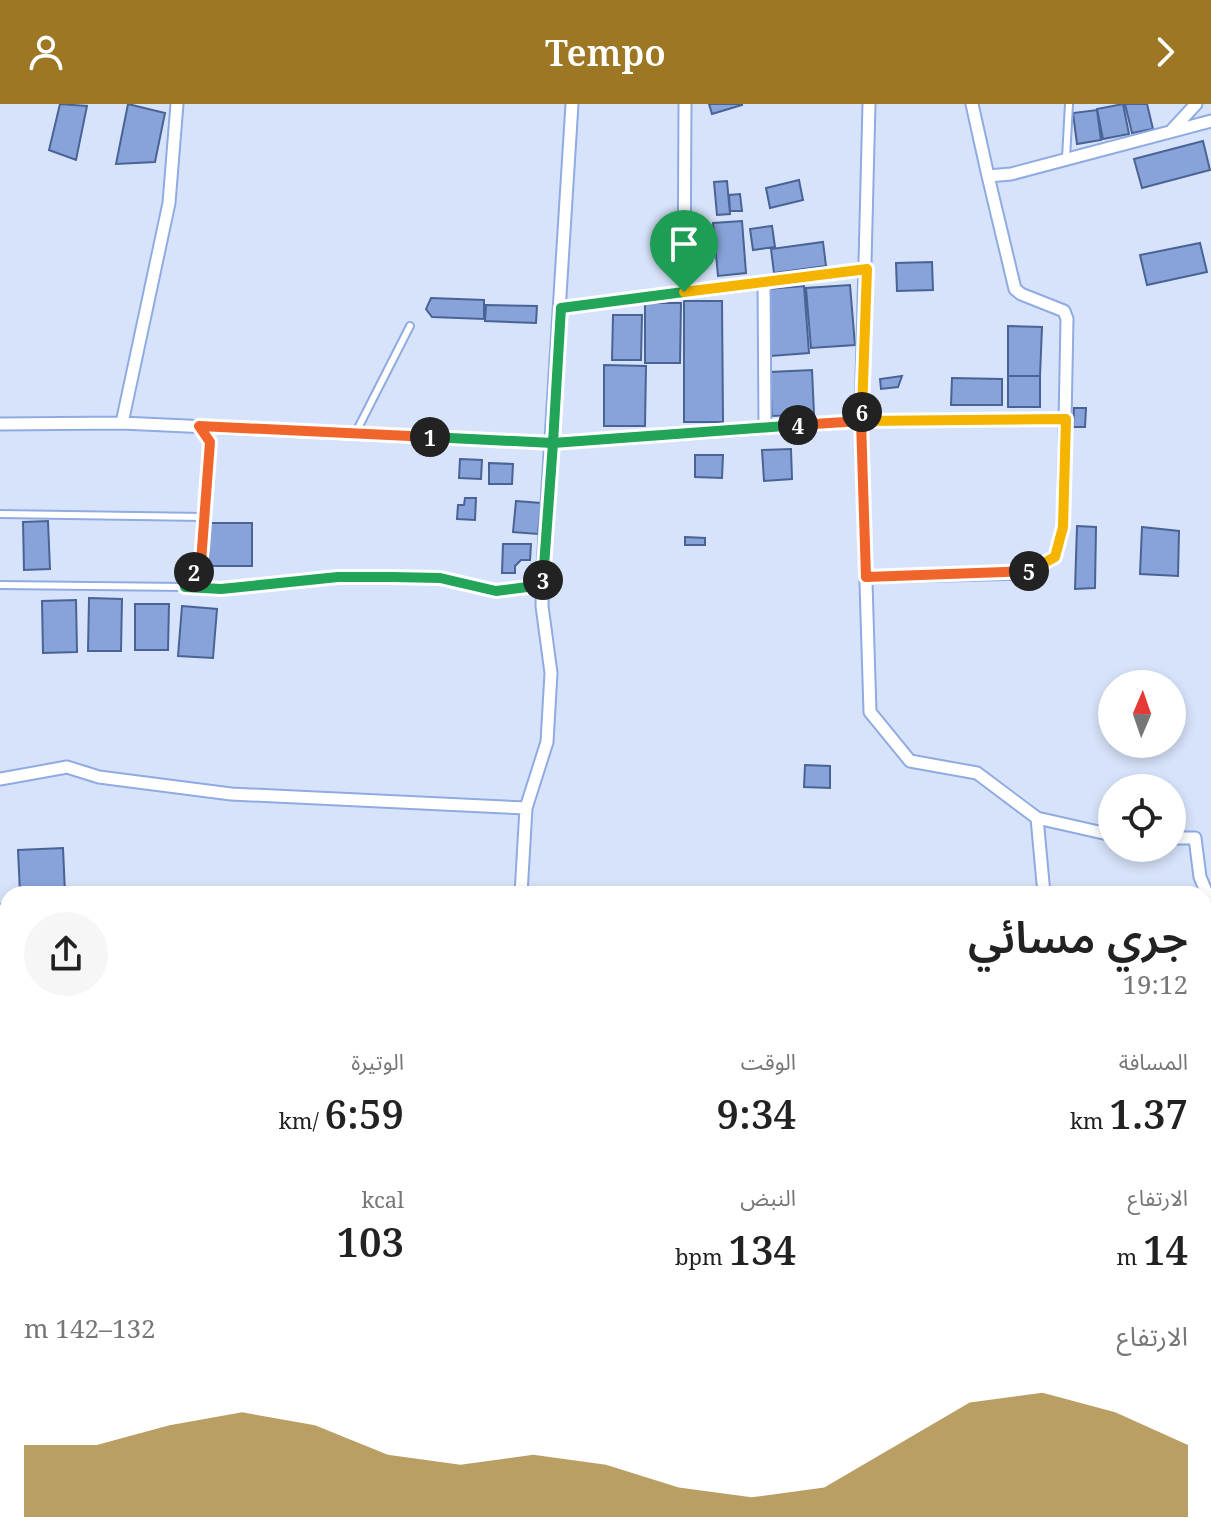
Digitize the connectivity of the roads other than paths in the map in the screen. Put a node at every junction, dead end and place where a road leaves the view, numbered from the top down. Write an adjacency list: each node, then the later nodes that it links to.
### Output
1 (177, 104): 19 (street)
2 (572, 104): 15 (street)
3 (685, 104): 14 (street)
4 (869, 104): 12 (street)
5 (972, 104): 11 (street)
6 (1069, 104): 10 (lane)
7 (1196, 104): 9 (street)
8 (1211, 121): 9 (street)
9 (1170, 132): 10 (street)
10 (1066, 158): 11 (street)
11 (988, 176): 17 (street)
12 (867, 269): 13 (street); 18 (street)
13 (764, 282): 14 (street); 22 (street)
14 (684, 292): 15 (street)
15 (561, 308): 24 (street)
16 (410, 326): 23 (lane)
17 (1066, 419): 18 (street); 27 (street)
18 (861, 421): 22 (street); 27 (street)
19 (122, 423): 20 (street); 21 (street)
20 (0, 424)
21 (199, 426): 23 (street); 26 (lane)
22 (765, 428): 24 (street)
23 (355, 434): 24 (street)
24 (553, 443): 30 (street)
25 (0, 514): 26 (lane)
26 (204, 517): 28 (lane)
27 (866, 577): 31 (street)
28 (0, 585)
29 (0, 779): 30 (street)
30 (526, 808): 34 (street)
31 (1037, 818): 32 (street); 35 (street)
32 (1098, 832)
33 (1186, 838): 36 (street)
34 (521, 886)
35 (1043, 886)
36 (1204, 886)

